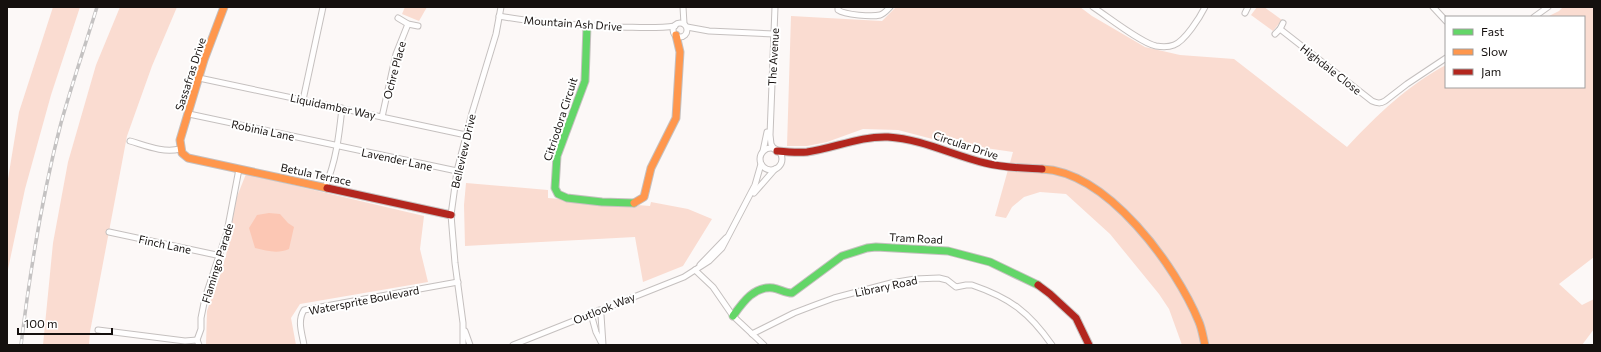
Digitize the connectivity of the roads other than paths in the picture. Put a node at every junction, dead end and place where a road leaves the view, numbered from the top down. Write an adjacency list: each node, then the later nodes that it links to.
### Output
1 (224, 7): 33 (street, Sassafras Drive)
2 (323, 7): 34 (street)
3 (501, 7): 14 (street, Belleview Drive)
4 (683, 7): 20 (street); 21 (street, Citriodora Circuit)
5 (775, 7): 29 (street, The Avenue)
6 (838, 7): 7 (street)
7 (890, 7)
8 (1093, 7): 9 (street)
9 (1205, 7)
10 (1248, 7): 13 (street)
11 (1433, 7): 17 (street)
12 (1548, 7): 15 (street)
13 (1245, 13)
14 (499, 16): 23 (street, Mountain Ash Drive); 39 (street, Belleview Drive)
15 (1535, 16)
16 (398, 18): 19 (street)
17 (1445, 21)
18 (1283, 23): 25 (street)
19 (408, 24): 22 (street); 38 (street, Ochre Place)
20 (676, 24): 21 (street, Mountain Ash Drive); 24 (street, Mountain Ash Drive); 27 (street)
21 (686, 25): 26 (street); 28 (street, Citriodora Circuit)
22 (418, 26)
23 (587, 26): 24 (street, Mountain Ash Drive); 31 (street, Citriodora Circuit)
24 (648, 28): 27 (street, Mountain Ash Drive)
25 (1280, 29): 30 (street); 32 (street, Highdale Close)
26 (709, 31): 28 (street); 29 (street)
27 (675, 33): 28 (street, Mountain Ash Drive); 31 (street, Citriodora Circuit)
28 (685, 34): 31 (street, Citriodora Circuit)
29 (774, 34): 35 (street, The Avenue)
30 (1275, 34)
31 (680, 52)
32 (1445, 59)
33 (199, 78): 34 (street, Liquidamber Way); 37 (street, Sassafras Drive)
34 (303, 100): 36 (street, Liquidamber Way)
35 (770, 107): 43 (street, The Avenue); 44 (street, The Avenue)
36 (342, 108): 38 (street, Liquidamber Way); 41 (street)
37 (189, 114): 41 (street, Robinia Lane); 42 (street, Sassafras Drive)
38 (382, 117): 39 (street, Liquidamber Way)
39 (466, 135): 48 (street, Belleview Drive)
40 (130, 141): 42 (street)
41 (338, 146): 48 (street, Lavender Lane); 49 (street)
42 (180, 149): 47 (street, Betula Terrace)
43 (776, 150): 44 (street); 46 (street); 71 (street, Circular Drive)
44 (763, 152): 45 (street)
45 (761, 164): 46 (street); 50 (street, Outlook Way)
46 (776, 168): 50 (street, Outlook Way)
47 (239, 169): 49 (street, Betula Terrace); 53 (street, Flamingo Parade)
48 (457, 171): 51 (street, Belleview Drive)
49 (325, 187): 51 (street, Betula Terrace)
50 (745, 205): 54 (street, Outlook Way)
51 (451, 215): 55 (street, Belleview Drive)
52 (109, 232): 53 (street, Finch Lane)
53 (221, 256): 62 (street, Flamingo Parade)
54 (695, 270): 56 (street, Outlook Way); 58 (street)
55 (458, 282): 59 (street, Belleview Drive); 63 (street, Watersprite Boulevard)
56 (599, 310): 57 (street, Outlook Way); 67 (street)
57 (591, 314): 66 (street, Outlook Way); 67 (street)
58 (733, 316): 61 (street); 70 (street, Tram Road)
59 (463, 323): 64 (street, Belleview Drive); 65 (street, Belleview Drive)
60 (98, 330): 62 (street)
61 (752, 334): 68 (street); 69 (street, Library Road)
62 (198, 342)
63 (304, 345)
64 (463, 345)
65 (470, 345)
66 (513, 345)
67 (603, 345)
68 (764, 345)
69 (1052, 345)
70 (1088, 345)
71 (1205, 345)

